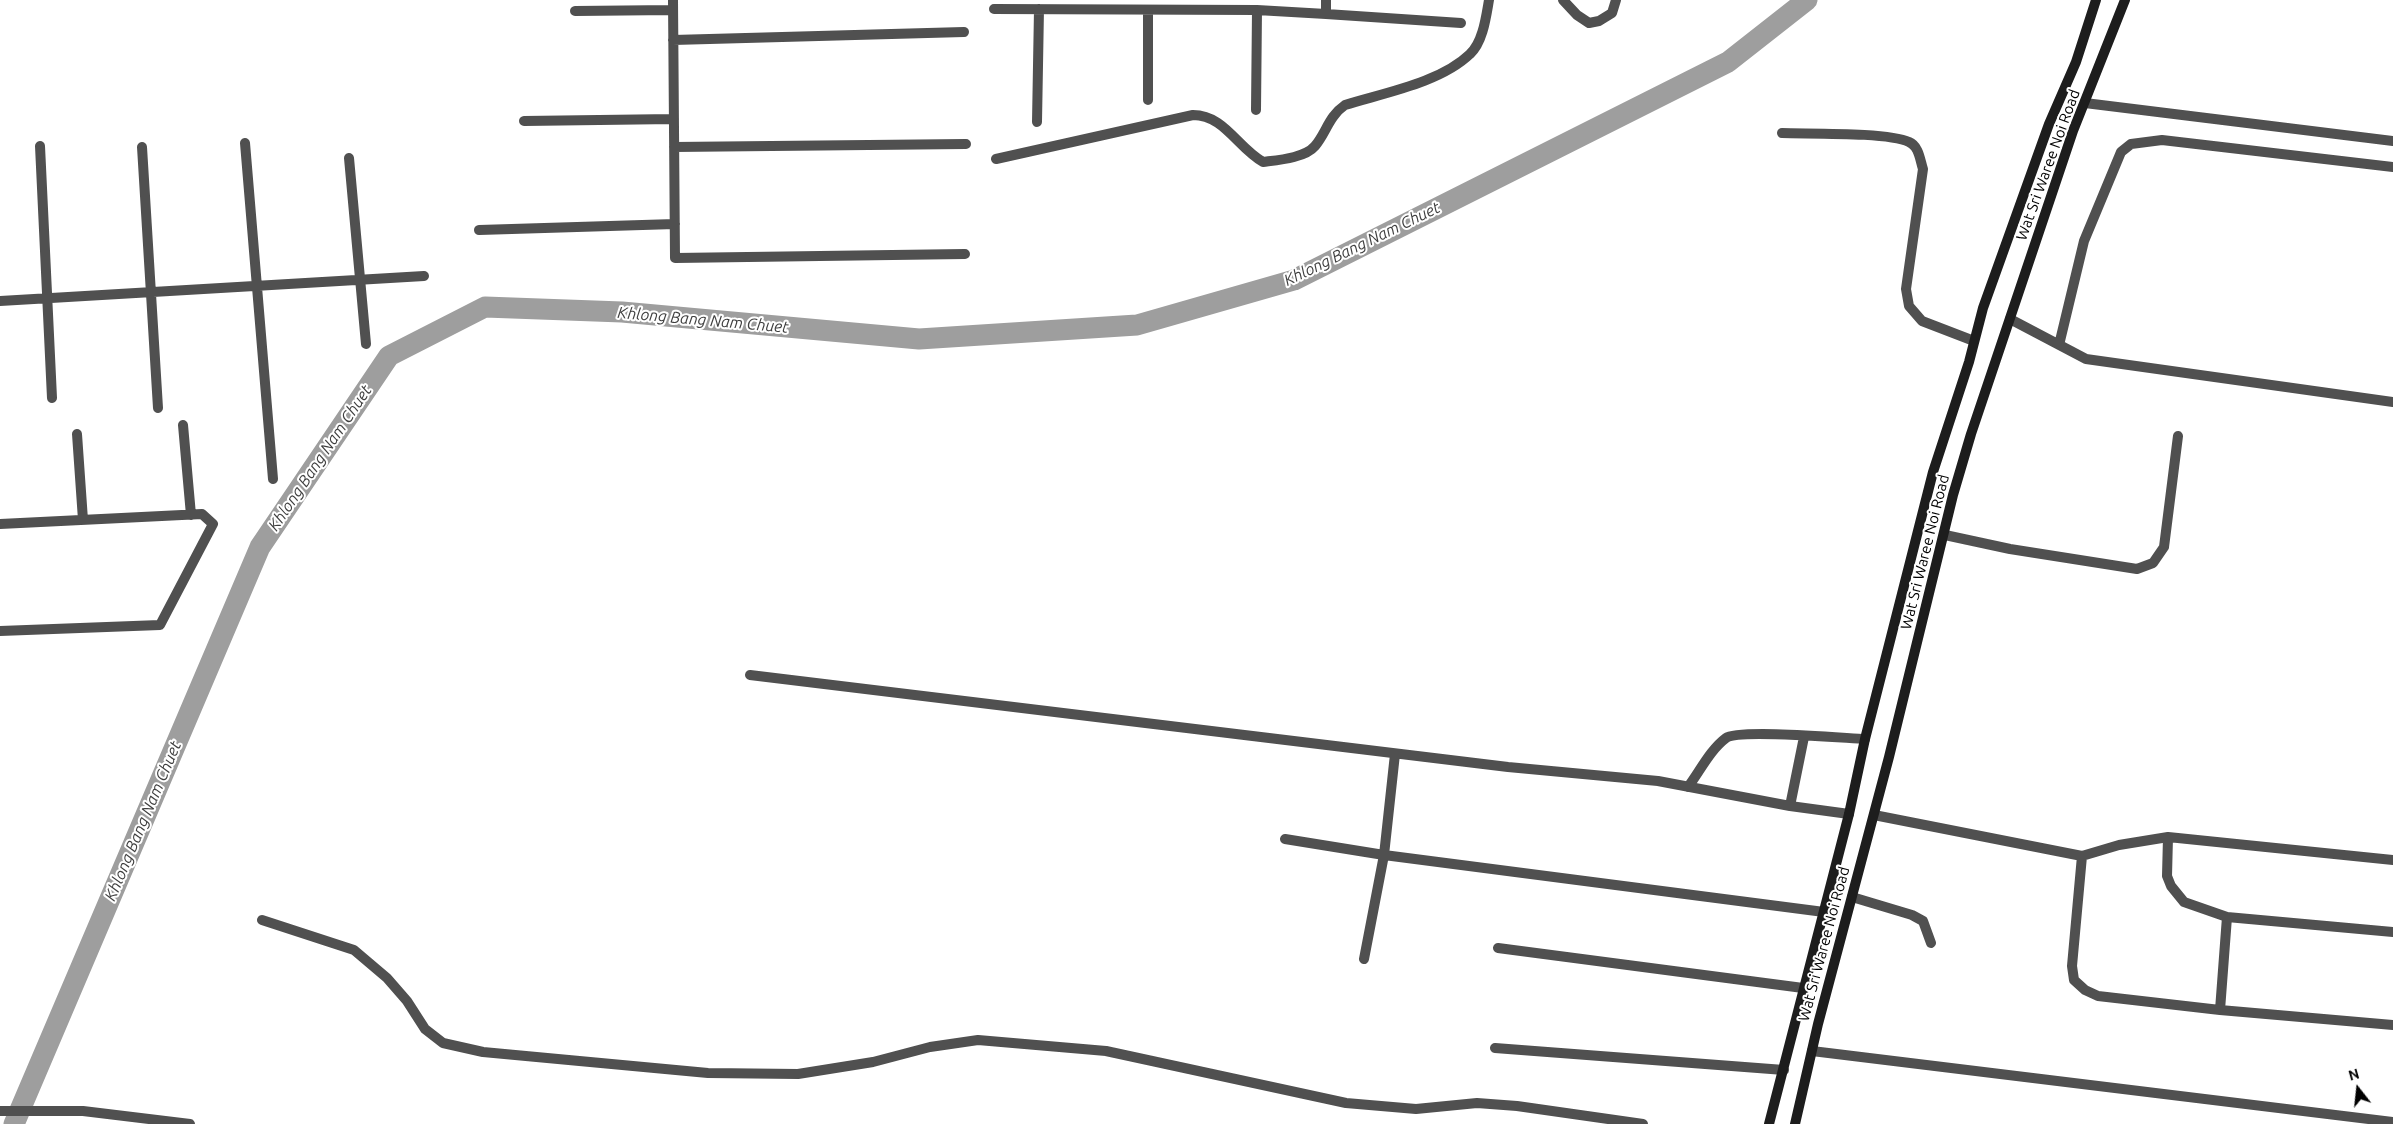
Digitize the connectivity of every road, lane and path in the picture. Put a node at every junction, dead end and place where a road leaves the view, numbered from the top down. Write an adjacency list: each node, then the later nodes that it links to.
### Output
1 (1326, 0): 13 (street)
2 (1489, 0): 31 (street)
3 (1563, 0): 4 (street)
4 (1616, 0)
5 (2125, 0): 18 (main road, Wat Sri Waree Noi Road)
6 (2094, 4): 43 (main road, Wat Sri Waree Noi Road)
7 (673, 5): 12 (street); 16 (street)
8 (994, 9): 9 (street)
9 (1039, 10): 10 (street); 22 (street)
10 (1148, 10): 11 (street); 17 (street)
11 (1257, 10): 13 (street); 19 (street)
12 (575, 11)
13 (1326, 14): 14 (street)
14 (1461, 23)
15 (964, 32): 16 (street)
16 (673, 40): 20 (street)
17 (1148, 100)
18 (2085, 103): 24 (street); 42 (main road, Wat Sri Waree Noi Road)
19 (1256, 110)
20 (674, 119): 21 (street); 29 (street)
21 (524, 121)
22 (1037, 122)
23 (1782, 133): 43 (street)
24 (2393, 141)
25 (245, 143): 38 (street)
26 (966, 144): 29 (street)
27 (40, 146): 40 (street)
28 (142, 147): 39 (street)
29 (674, 147): 33 (street)
30 (349, 158): 37 (street)
31 (996, 159)
32 (2393, 167): 45 (street)
33 (675, 224): 34 (street); 35 (street)
34 (479, 230)
35 (965, 254)
36 (424, 276): 37 (street)
37 (360, 280): 38 (street); 44 (street)
38 (257, 286): 39 (street); 52 (street)
39 (150, 293): 40 (street); 48 (street)
40 (47, 299): 41 (street); 46 (street)
41 (0, 301)
42 (2010, 319): 45 (street); 56 (main road, Wat Sri Waree Noi Road)
43 (1974, 341): 60 (main road, Wat Sri Waree Noi Road)
44 (366, 344)
45 (2059, 345): 47 (street)
46 (52, 398)
47 (2393, 402)
48 (158, 408)
49 (183, 426): 53 (street)
50 (77, 434): 54 (street)
51 (2178, 436): 56 (street)
52 (273, 479)
53 (191, 515): 54 (street); 57 (street)
54 (83, 520): 55 (street)
55 (0, 524)
56 (1945, 535): 65 (main road, Wat Sri Waree Noi Road)
57 (0, 631)
58 (750, 675): 61 (street)
59 (1804, 737): 60 (street); 62 (street); 63 (street)
60 (1865, 739): 64 (main road, Wat Sri Waree Noi Road)
61 (1395, 754): 62 (street); 68 (street)
62 (1688, 787): 63 (street)
63 (1790, 806): 64 (street)
64 (1849, 814): 72 (main road, Wat Sri Waree Noi Road)
65 (1874, 815): 69 (street); 71 (main road, Wat Sri Waree Noi Road)
66 (2168, 837): 69 (street); 70 (street); 73 (street)
67 (1285, 839): 68 (street)
68 (1384, 855): 72 (street); 78 (street)
69 (2082, 856): 80 (street)
70 (2393, 860)
71 (1852, 897): 76 (street); 83 (main road, Wat Sri Waree Noi Road)
72 (1824, 912): 79 (main road, Wat Sri Waree Noi Road)
73 (2227, 917): 75 (street); 80 (street)
74 (262, 920): 88 (street)
75 (2393, 932)
76 (1931, 943)
77 (1498, 948): 79 (street)
78 (1364, 959)
79 (1803, 988): 84 (main road, Wat Sri Waree Noi Road)
80 (2220, 1010): 81 (street)
81 (2393, 1025)
82 (1494, 1048): 84 (street)
83 (1812, 1052): 86 (street); 90 (main road, Wat Sri Waree Noi Road)
84 (1784, 1070): 89 (main road, Wat Sri Waree Noi Road)
85 (0, 1112): 87 (street)
86 (2393, 1122)
87 (190, 1124)
88 (1643, 1124)
89 (1769, 1124)
90 (1795, 1124)

